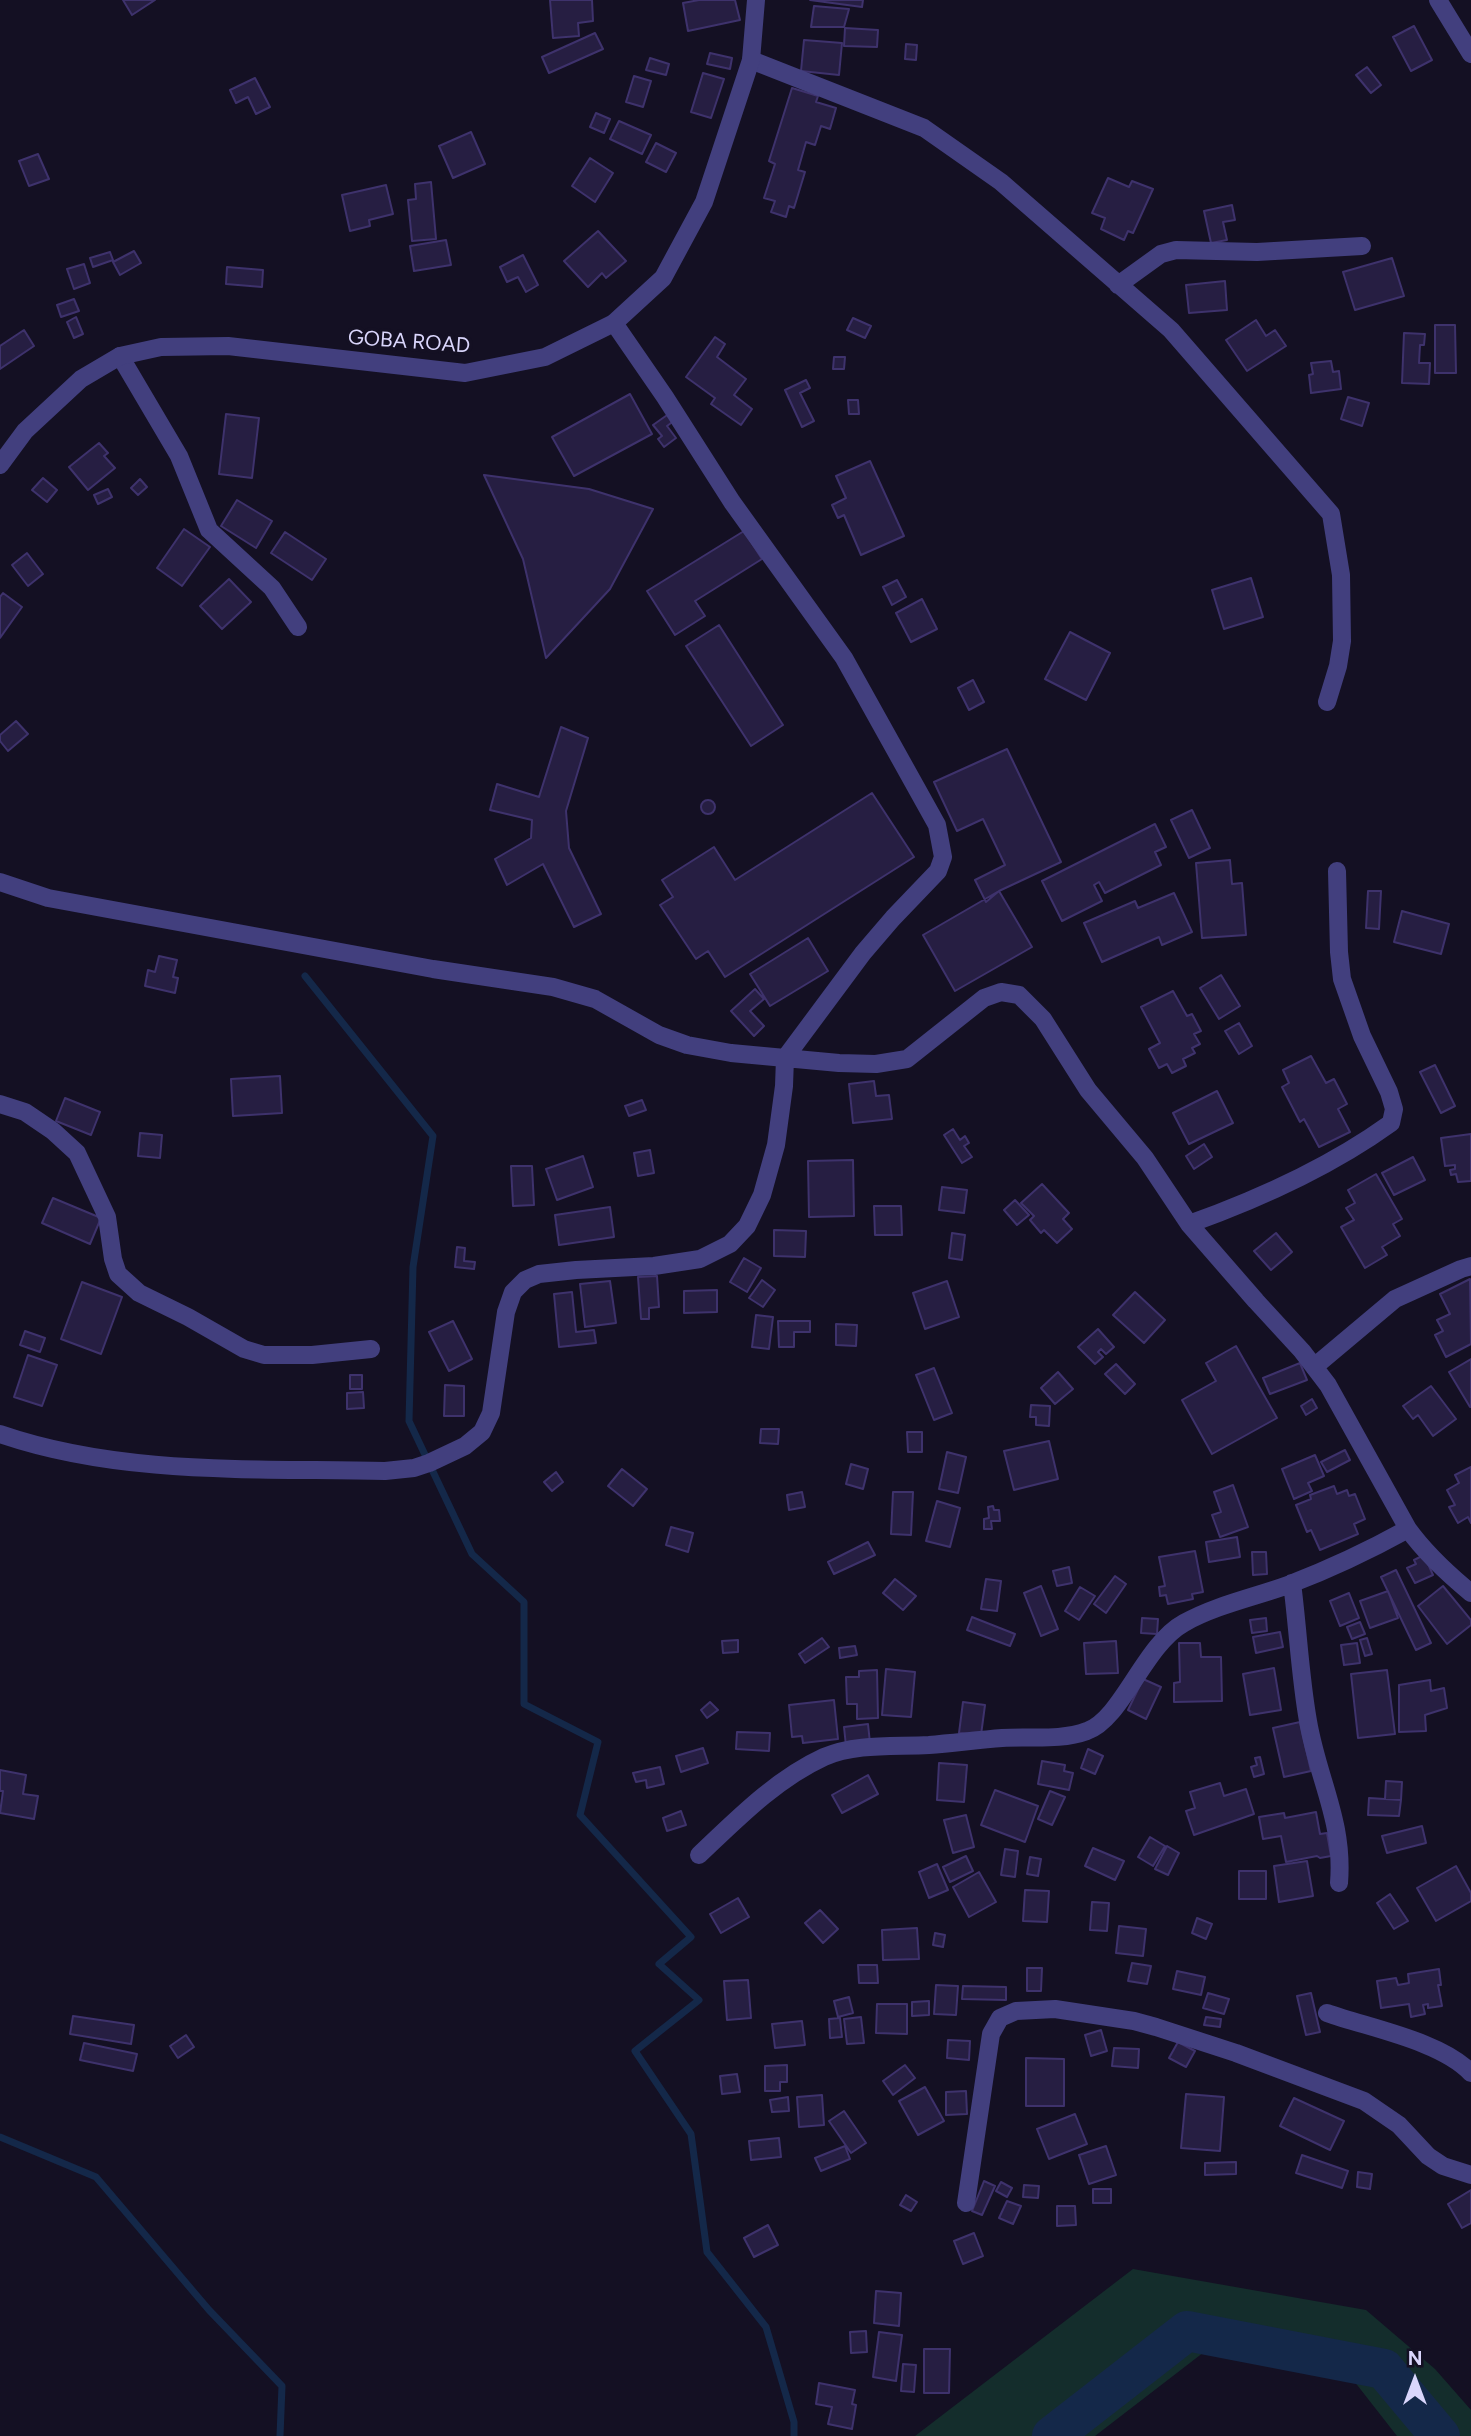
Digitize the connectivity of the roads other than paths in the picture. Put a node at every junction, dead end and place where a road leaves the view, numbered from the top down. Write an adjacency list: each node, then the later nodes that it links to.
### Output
1 (756, 0): 4 (street, GOBA ROAD)
2 (1438, 0): 3 (street)
3 (1471, 54)
4 (751, 60): 6 (street); 7 (street, GOBA ROAD)
5 (1363, 246): 6 (street)
6 (1118, 285): 11 (street)
7 (614, 323): 8 (street, GOBA ROAD); 14 (street)
8 (120, 356): 9 (street, GOBA ROAD); 10 (street)
9 (0, 465)
10 (298, 627)
11 (1327, 702)
12 (1337, 871): 16 (street)
13 (0, 882): 14 (street)
14 (785, 1058): 16 (street); 20 (street)
15 (0, 1104): 18 (street)
16 (1189, 1224): 19 (street)
17 (1471, 1266): 19 (street)
18 (371, 1349)
19 (1314, 1367): 21 (street)
20 (0, 1434)
21 (1408, 1529): 22 (street); 23 (street)
22 (1292, 1583): 24 (street); 25 (street)
23 (1471, 1593)
24 (699, 1854)
25 (1339, 1883)
26 (1327, 2012): 27 (street)
27 (1471, 2073)
28 (1471, 2175): 29 (street)
29 (966, 2203)

